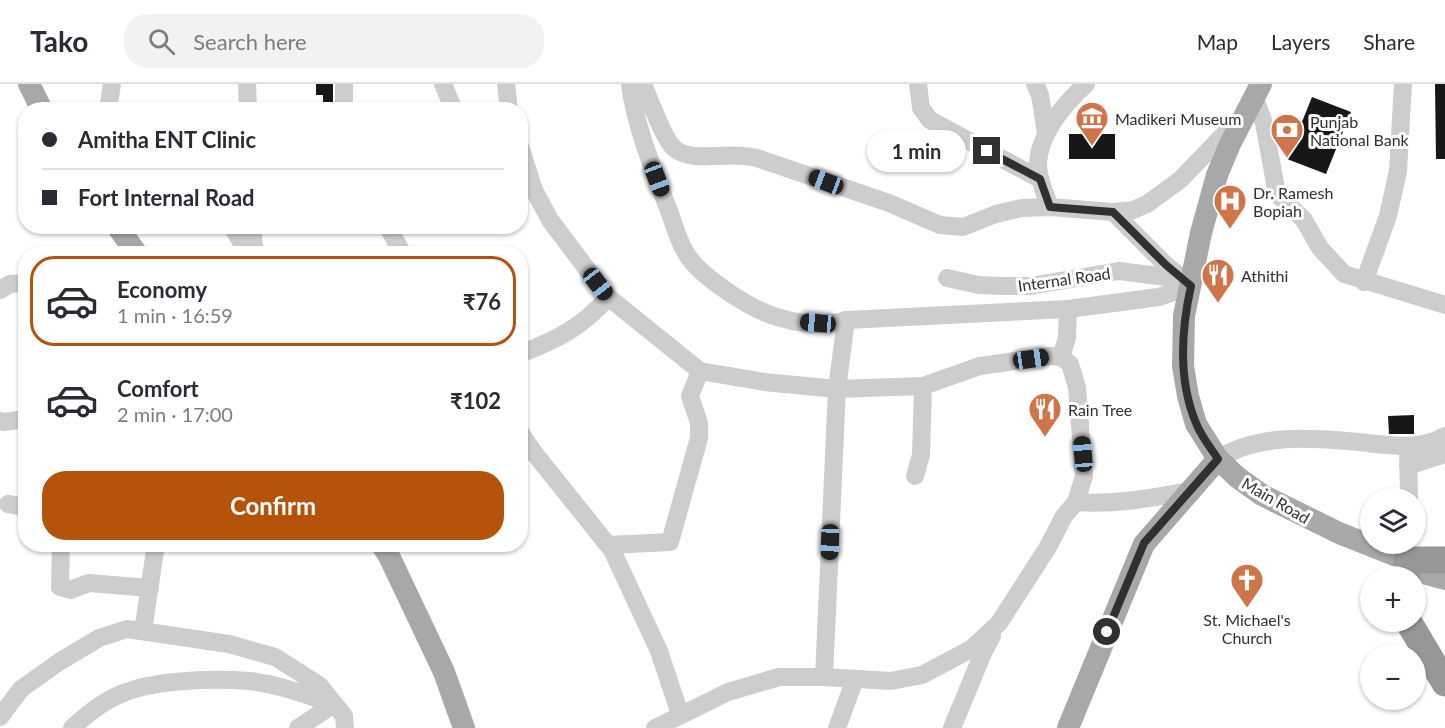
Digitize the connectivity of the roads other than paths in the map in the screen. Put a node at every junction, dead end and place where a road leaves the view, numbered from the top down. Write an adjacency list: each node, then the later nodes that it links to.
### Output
1 (29, 84): 14 (main road)
2 (112, 84): 15 (street)
3 (247, 84): 16 (street)
4 (344, 84): 17 (street)
5 (443, 84): 18 (street)
6 (506, 84): 19 (street)
7 (630, 84): 33 (street)
8 (643, 84): 23 (street)
9 (918, 84): 22 (street)
10 (1035, 84): 20 (street)
11 (1086, 84): 20 (street)
12 (1402, 84): 26 (street)
13 (1254, 98): 24 (street); 26 (street); 27 (main road, Main Road)
14 (38, 102)
15 (109, 102)
16 (248, 102)
17 (344, 102)
18 (451, 102)
19 (507, 102)
20 (1046, 134): 22 (street)
21 (528, 171): 30 (street)
22 (1039, 171): 23 (street)
23 (1050, 207): 24 (street)
24 (1113, 212): 27 (street)
25 (946, 278): 27 (street, Internal Road)
26 (1364, 282): 31 (street)
27 (1186, 283): 32 (street); 45 (main road, Main Road)
28 (18, 284): 29 (street)
29 (0, 290)
30 (608, 297): 34 (street); 36 (street)
31 (1444, 308)
32 (1068, 309): 33 (street); 35 (street)
33 (846, 320): 38 (street)
34 (528, 351)
35 (1061, 357): 37 (street); 50 (street)
36 (700, 371): 38 (street); 51 (street)
37 (923, 386): 38 (street); 47 (street)
38 (837, 389): 63 (street)
39 (18, 419): 40 (street)
40 (0, 421)
41 (1445, 436): 43 (street)
42 (528, 444): 51 (street)
43 (1408, 446): 45 (street); 46 (street)
44 (1445, 454): 46 (street)
45 (1218, 459): 49 (main road); 56 (main road, Main Road)
46 (1408, 466): 48 (street)
47 (915, 476)
48 (1409, 488)
49 (1191, 491): 50 (street); 76 (main road)
50 (1076, 502): 60 (street)
51 (609, 545): 67 (street)
52 (1445, 547): 56 (street)
53 (60, 552): 59 (street)
54 (155, 552): 59 (street)
55 (386, 552): 72 (main road)
56 (1409, 558): 57 (highway); 58 (main road, Main Road)
57 (1445, 561)
58 (1445, 579)
59 (150, 588): 61 (street)
60 (999, 623): 64 (street); 75 (street)
61 (143, 631): 66 (street); 68 (street)
62 (1415, 632): 65 (highway)
63 (824, 677): 64 (street); 67 (street)
64 (855, 679): 74 (street)
65 (1445, 683)
66 (334, 704): 69 (street); 70 (street); 71 (street)
67 (680, 714): 73 (street)
68 (0, 717)
69 (72, 728)
70 (298, 728)
71 (345, 728)
72 (464, 728)
73 (655, 728)
74 (837, 728)
75 (952, 728)
76 (1068, 728)

